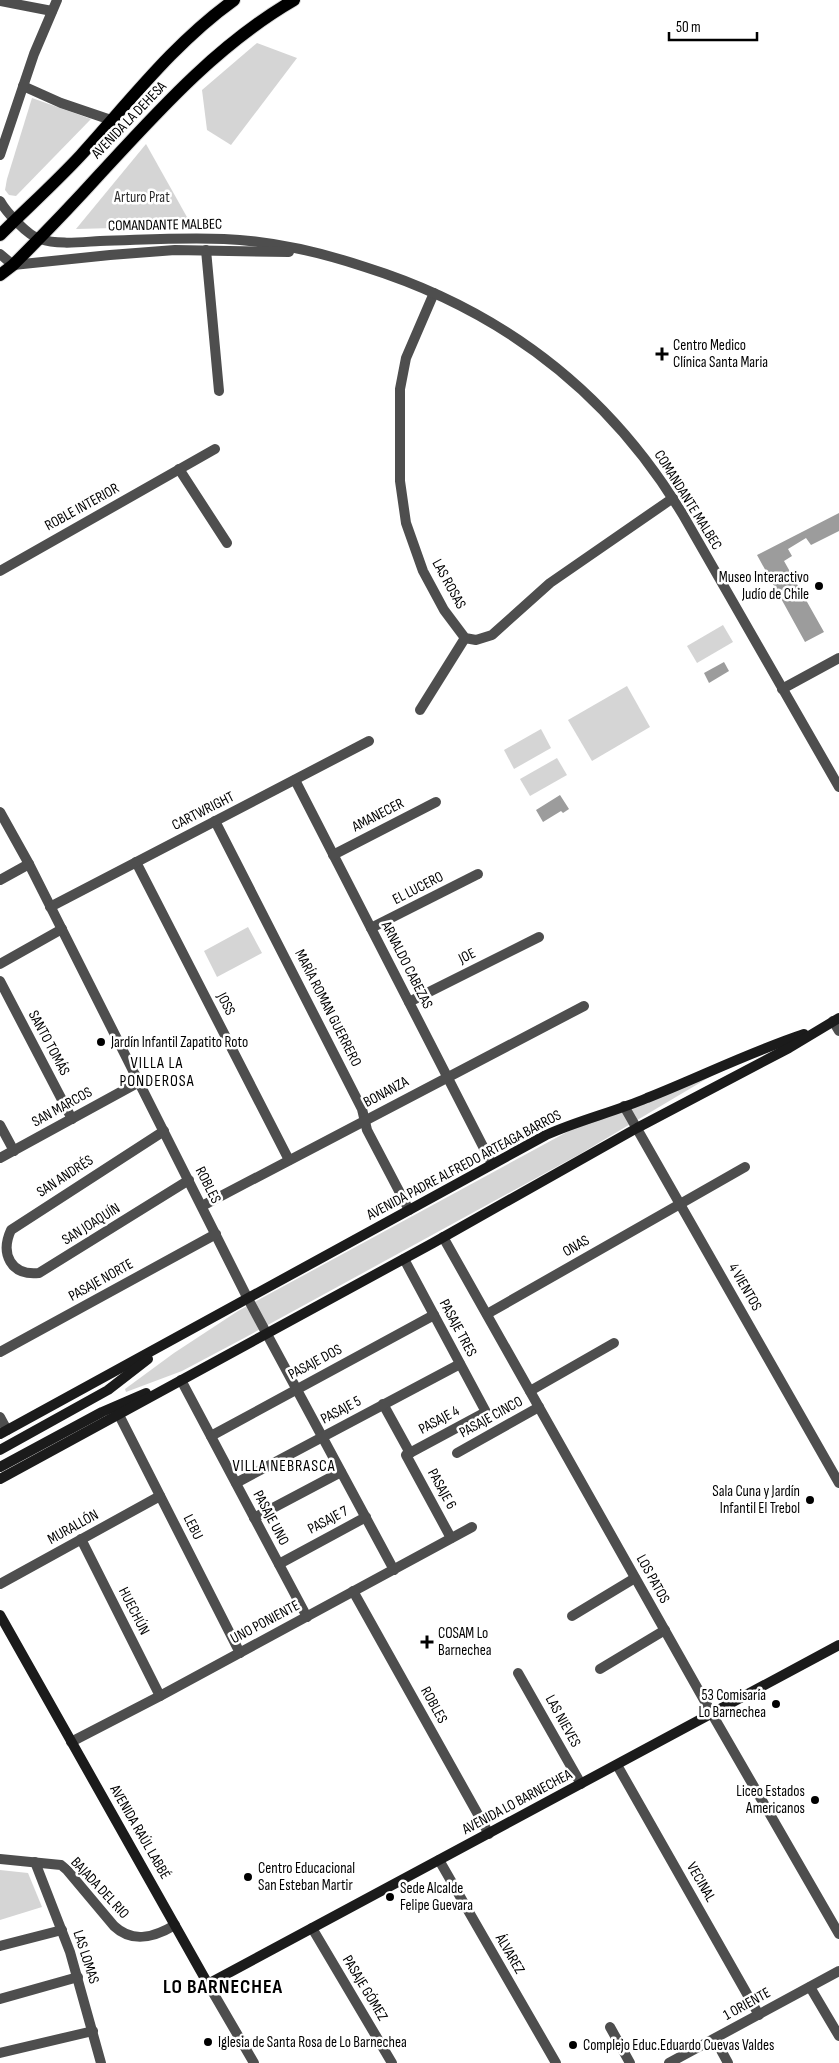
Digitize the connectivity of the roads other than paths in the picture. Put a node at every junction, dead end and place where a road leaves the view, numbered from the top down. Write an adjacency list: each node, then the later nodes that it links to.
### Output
1 (57, 0): 6 (street)
2 (234, 0): 8 (main road, AVENIDA LA DEHESA)
3 (294, 0): 5 (main road, AVENIDA LA DEHESA)
4 (0, 1): 6 (street)
5 (281, 4): 13 (main road, AVENIDA LA DEHESA)
6 (52, 11): 7 (street)
7 (23, 86): 8 (street); 9 (street)
8 (111, 120): 11 (main road, AVENIDA LA DEHESA)
9 (0, 156)
10 (0, 201): 11 (street)
11 (15, 221): 12 (main road, AVENIDA LA DEHESA); 13 (street)
12 (0, 235)
13 (39, 239): 16 (street, COMANDANTE MALBEC); 17 (main road, AVENIDA LA DEHESA)
14 (206, 250): 16 (street, COMANDANTE MALBEC); 17 (street, COMANDANTE MALBEC); 20 (street, COMANDANTE MALBEC)
15 (0, 254): 17 (street)
16 (320, 254): 19 (street, COMANDANTE MALBEC)
17 (14, 265): 18 (main road, AVENIDA LA DEHESA)
18 (0, 275)
19 (434, 293): 23 (street, COMANDANTE MALBEC); 26 (street, LAS ROSAS)
20 (219, 391)
21 (215, 449): 22 (street, ROBLE INTERIOR)
22 (179, 469): 24 (street); 25 (street, ROBLE INTERIOR)
23 (673, 498): 26 (street); 28 (street, COMANDANTE MALBEC)
24 (227, 543)
25 (0, 570)
26 (465, 638): 29 (street)
27 (839, 658): 28 (street)
28 (782, 689): 32 (street, COMANDANTE MALBEC)
29 (420, 710)
30 (369, 741): 31 (street, CARTWRIGHT)
31 (295, 780): 35 (street, CARTWRIGHT); 36 (street, ARNALDO CABEZAS)
32 (839, 787)
33 (436, 802): 36 (street, AMANECER)
34 (0, 812): 38 (street, ROBLES)
35 (216, 821): 37 (street, CARTWRIGHT); 56 (street, MARÍA ROMAN GUERRERO)
36 (334, 855): 42 (street, ARNALDO CABEZAS)
37 (136, 862): 41 (street, CARTWRIGHT); 62 (street, JOSS)
38 (29, 864): 40 (street); 41 (street, ROBLES)
39 (478, 874): 42 (street, EL LUCERO)
40 (0, 880)
41 (50, 907): 43 (street, ROBLES)
42 (371, 928): 47 (street, ARNALDO CABEZAS)
43 (62, 929): 45 (street); 53 (street, ROBLES)
44 (539, 937): 47 (street, JOE)
45 (0, 964)
46 (0, 981): 55 (street, SANTO TOMÁS)
47 (409, 1002): 52 (street, ARNALDO CABEZAS)
48 (584, 1006): 52 (street, BONANZA)
49 (836, 1019): 50 (main road, AVENIDA PADRE ALFREDO ARTEAGA BARROS); 51 (street)
50 (821, 1028): 54 (main road, AVENIDA PADRE ALFREDO ARTEAGA BARROS); 58 (main road, AVENIDA PADRE ALFREDO ARTEAGA BARROS)
51 (839, 1031)
52 (447, 1077): 56 (street, BONANZA); 63 (street, ARNALDO CABEZAS)
53 (139, 1082): 55 (street, SAN MARCOS); 59 (street, ROBLES)
54 (624, 1106): 58 (street, 4 VIENTOS); 63 (main road, AVENIDA PADRE ALFREDO ARTEAGA BARROS)
55 (72, 1119): 60 (street, SAN MARCOS)
56 (365, 1120): 62 (street, BONANZA); 68 (street, MARÍA ROMAN GUERRERO)
57 (0, 1126): 60 (street)
58 (637, 1128): 66 (street, 4 VIENTOS); 70 (main road, AVENIDA PADRE ALFREDO ARTEAGA BARROS)
59 (164, 1131): 65 (street, ROBLES); 72 (street, SAN ANDRÉS)
60 (14, 1151): 61 (street, SAN MARCOS)
61 (0, 1158)
62 (288, 1160): 67 (street, BONANZA)
63 (492, 1164): 68 (main road, AVENIDA PADRE ALFREDO ARTEAGA BARROS)
64 (745, 1167): 66 (street, ONAS)
65 (189, 1180): 67 (street, ROBLES); 72 (street, SAN JOAQUÍN)
66 (680, 1203): 74 (street, ONAS); 99 (street, 4 VIENTOS)
67 (202, 1206): 69 (street, ROBLES)
68 (409, 1210): 73 (main road, AVENIDA PADRE ALFREDO ARTEAGA BARROS)
69 (216, 1234): 73 (street, ROBLES); 79 (street, PASAJE NORTE)
70 (443, 1237): 71 (main road, AVENIDA PADRE ALFREDO ARTEAGA BARROS); 74 (street, LOS PATOS)
71 (404, 1258): 75 (street, PASAJE TRES); 76 (main road, AVENIDA PADRE ALFREDO ARTEAGA BARROS)
72 (7, 1261)
73 (248, 1299): 76 (street, ROBLES); 78 (main road, AVENIDA PADRE ALFREDO ARTEAGA BARROS)
74 (487, 1314): 83 (street, LOS PATOS)
75 (434, 1315): 80 (street, PASAJE TRES); 82 (street, PASAJE DOS)
76 (267, 1333): 81 (main road, AVENIDA PADRE ALFREDO ARTEAGA BARROS); 82 (street, ROBLES)
77 (614, 1343): 83 (street)
78 (161, 1346): 89 (main road, AVENIDA PADRE ALFREDO ARTEAGA BARROS); 92 (main road, AVENIDA PADRE ALFREDO ARTEAGA BARROS)
79 (0, 1352)
80 (460, 1364): 84 (street, PASAJE 5); 86 (street, PASAJE TRES)
81 (181, 1380): 87 (main road, AVENIDA PADRE ALFREDO ARTEAGA BARROS); 90 (street, PASAJE UNO); 95 (main road, AVENIDA PADRE ALFREDO ARTEAGA BARROS)
82 (297, 1389): 90 (street, PASAJE DOS); 91 (street, ROBLES)
83 (530, 1391): 85 (street, LOS PATOS)
84 (383, 1404): 91 (street, PASAJE 5); 94 (street, PASAJE 6)
85 (539, 1407): 93 (street, PASAJE CINCO); 108 (street, LOS PATOS)
86 (486, 1412): 94 (street, PASAJE 4)
87 (119, 1414): 97 (main road, AVENIDA PADRE ALFREDO ARTEAGA BARROS); 100 (street, LEBU)
88 (0, 1417): 89 (street)
89 (4, 1432)
90 (211, 1436): 98 (street, PASAJE UNO)
91 (323, 1437): 96 (street, ROBLES); 98 (street, PASAJE 5)
92 (0, 1450)
93 (456, 1453)
94 (408, 1454): 104 (street, PASAJE 6)
95 (0, 1467)
96 (341, 1472): 101 (street, ROBLES); 102 (street)
97 (0, 1479)
98 (236, 1483): 102 (street, PASAJE UNO)
99 (839, 1483)
100 (160, 1496): 105 (street, MURALLÓN); 116 (street, LEBU)
101 (366, 1517): 106 (street, PASAJE 7); 107 (street, ROBLES)
102 (254, 1518): 106 (street, PASAJE UNO)
103 (472, 1527): 104 (street, UNO PONIENTE)
104 (451, 1538): 107 (street, UNO PONIENTE)
105 (81, 1539): 109 (street, MURALLÓN); 119 (street, HUECHÚN)
106 (279, 1564): 113 (street, PASAJE UNO)
107 (394, 1570): 110 (street, UNO PONIENTE)
108 (635, 1578): 112 (street); 114 (street, LOS PATOS)
109 (0, 1584)
110 (353, 1591): 113 (street, UNO PONIENTE); 124 (street, ROBLES)
111 (0, 1615): 121 (main road, AVENIDA RAÚL LABBÉ)
112 (572, 1616)
113 (307, 1617): 116 (street, UNO PONIENTE)
114 (665, 1630): 117 (street); 120 (street, LOS PATOS)
115 (839, 1645): 120 (main road, AVENIDA LO BARNECHEA)
116 (240, 1653): 119 (street, UNO PONIENTE)
117 (600, 1669)
118 (518, 1673): 123 (street, LAS NIEVES)
119 (160, 1696): 121 (street, UNO PONIENTE)
120 (712, 1714): 122 (main road, AVENIDA LO BARNECHEA); 131 (street, LOS PATOS)
121 (72, 1742): 128 (main road, AVENIDA RAÚL LABBÉ)
122 (617, 1765): 123 (main road, AVENIDA LO BARNECHEA); 138 (street, VECINAL)
123 (581, 1784): 124 (main road, AVENIDA LO BARNECHEA)
124 (489, 1834): 126 (main road, AVENIDA LO BARNECHEA)
125 (0, 1859): 127 (street, BAJADA DEL RIO)
126 (439, 1860): 129 (main road, AVENIDA LO BARNECHEA); 147 (street, ÁLVAREZ)
127 (35, 1862): 128 (street, BAJADA DEL RIO); 130 (street, LAS LOMAS)
128 (175, 1925): 135 (main road, AVENIDA RAÚL LABBÉ)
129 (312, 1928): 135 (main road, AVENIDA LO BARNECHEA); 146 (street, PASAJE GÓMEZ)
130 (62, 1930): 132 (street); 134 (street, LAS LOMAS)
131 (839, 1934)
132 (0, 1946)
133 (839, 1971): 136 (street, 1 ORIENTE)
134 (78, 1977): 137 (street); 140 (street, LAS LOMAS)
135 (208, 1984): 145 (street, AVENIDA RAÚL LABBÉ)
136 (810, 1986): 138 (street, 1 ORIENTE); 141 (street)
137 (0, 1998)
138 (759, 2015): 142 (street, 1 ORIENTE)
139 (610, 2027): 148 (street)
140 (93, 2031): 143 (street); 144 (street, LAS LOMAS)
141 (839, 2036)
142 (714, 2039): 149 (street, 1 ORIENTE); 150 (street)
143 (0, 2053)
144 (101, 2063)
145 (254, 2063)
146 (392, 2063)
147 (556, 2063)
148 (630, 2063)
149 (669, 2063)
150 (728, 2063)

